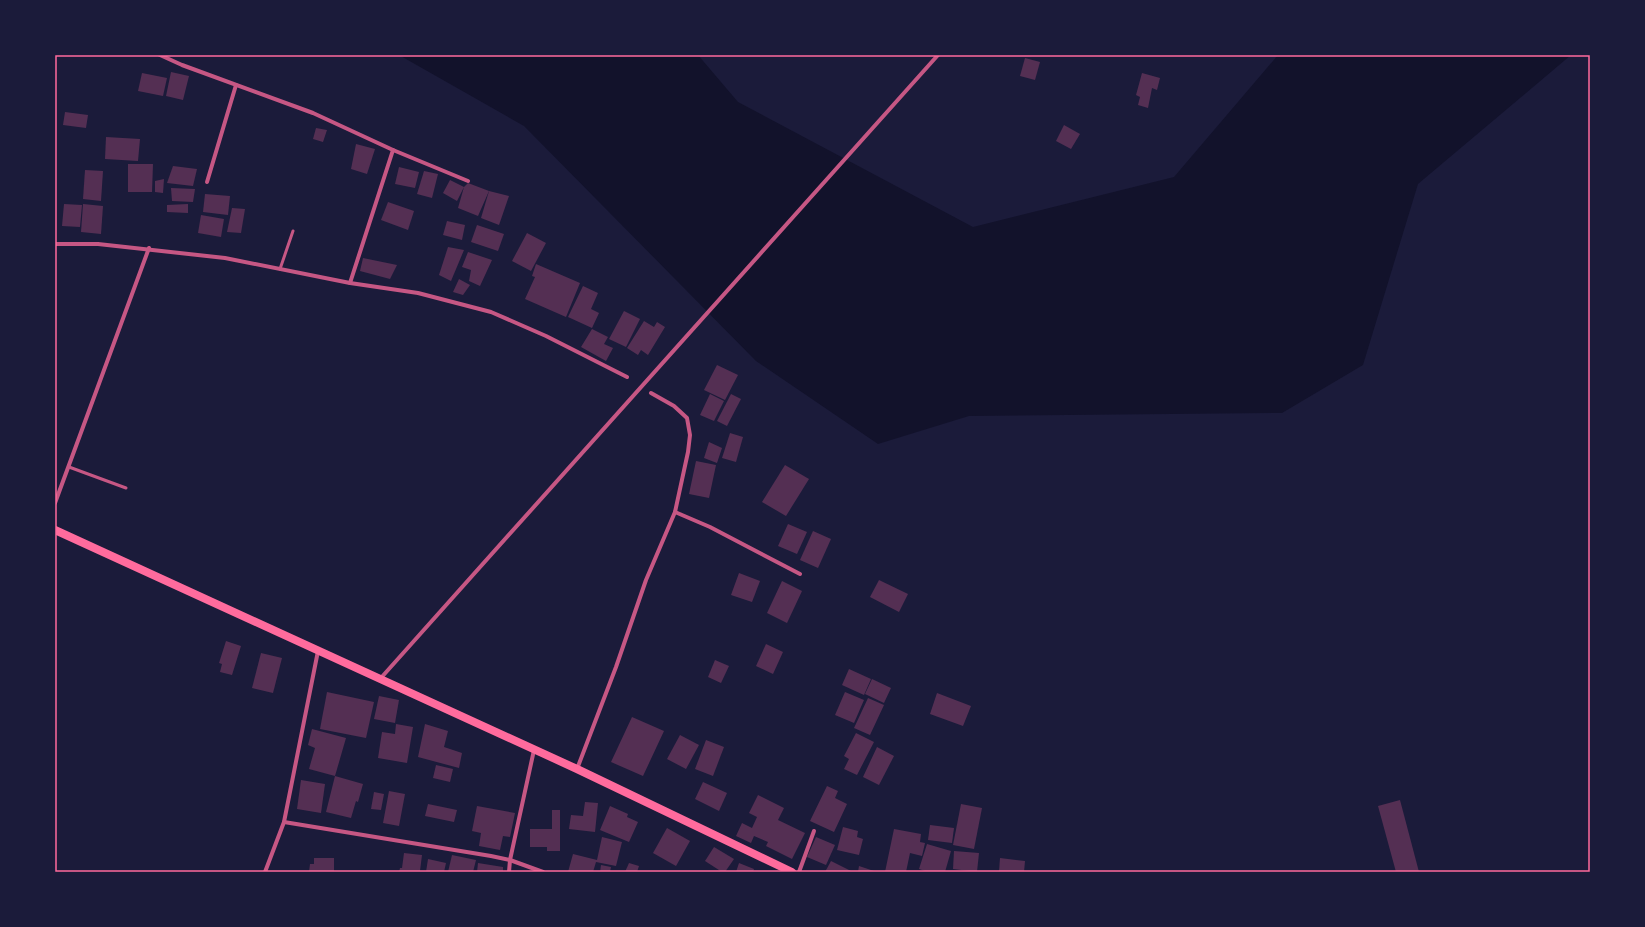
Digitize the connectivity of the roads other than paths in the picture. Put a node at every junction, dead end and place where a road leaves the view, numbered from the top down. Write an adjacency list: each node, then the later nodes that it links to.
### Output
1 (160, 55): 3 (street)
2 (938, 55): 21 (street)
3 (236, 85): 4 (street); 6 (street)
4 (393, 150): 5 (street); 11 (street)
5 (468, 180)
6 (207, 182)
7 (293, 231): 10 (lane)
8 (55, 244): 9 (street)
9 (149, 248): 10 (street); 14 (street)
10 (280, 269): 11 (street)
11 (350, 283): 12 (street)
12 (627, 377)
13 (651, 393): 17 (street)
14 (69, 467): 15 (lane); 16 (street)
15 (126, 488)
16 (55, 503)
17 (675, 512): 19 (street); 23 (street)
18 (55, 530): 20 (main road)
19 (800, 574)
20 (318, 651): 21 (main road); 24 (street)
21 (380, 679): 22 (main road)
22 (534, 750): 23 (main road); 26 (street)
23 (577, 769): 30 (main road)
24 (284, 822): 26 (street); 27 (street)
25 (814, 831): 31 (street)
26 (510, 860): 28 (street); 29 (street)
27 (266, 872)
28 (509, 872)
29 (543, 872)
30 (792, 872)
31 (799, 872)

